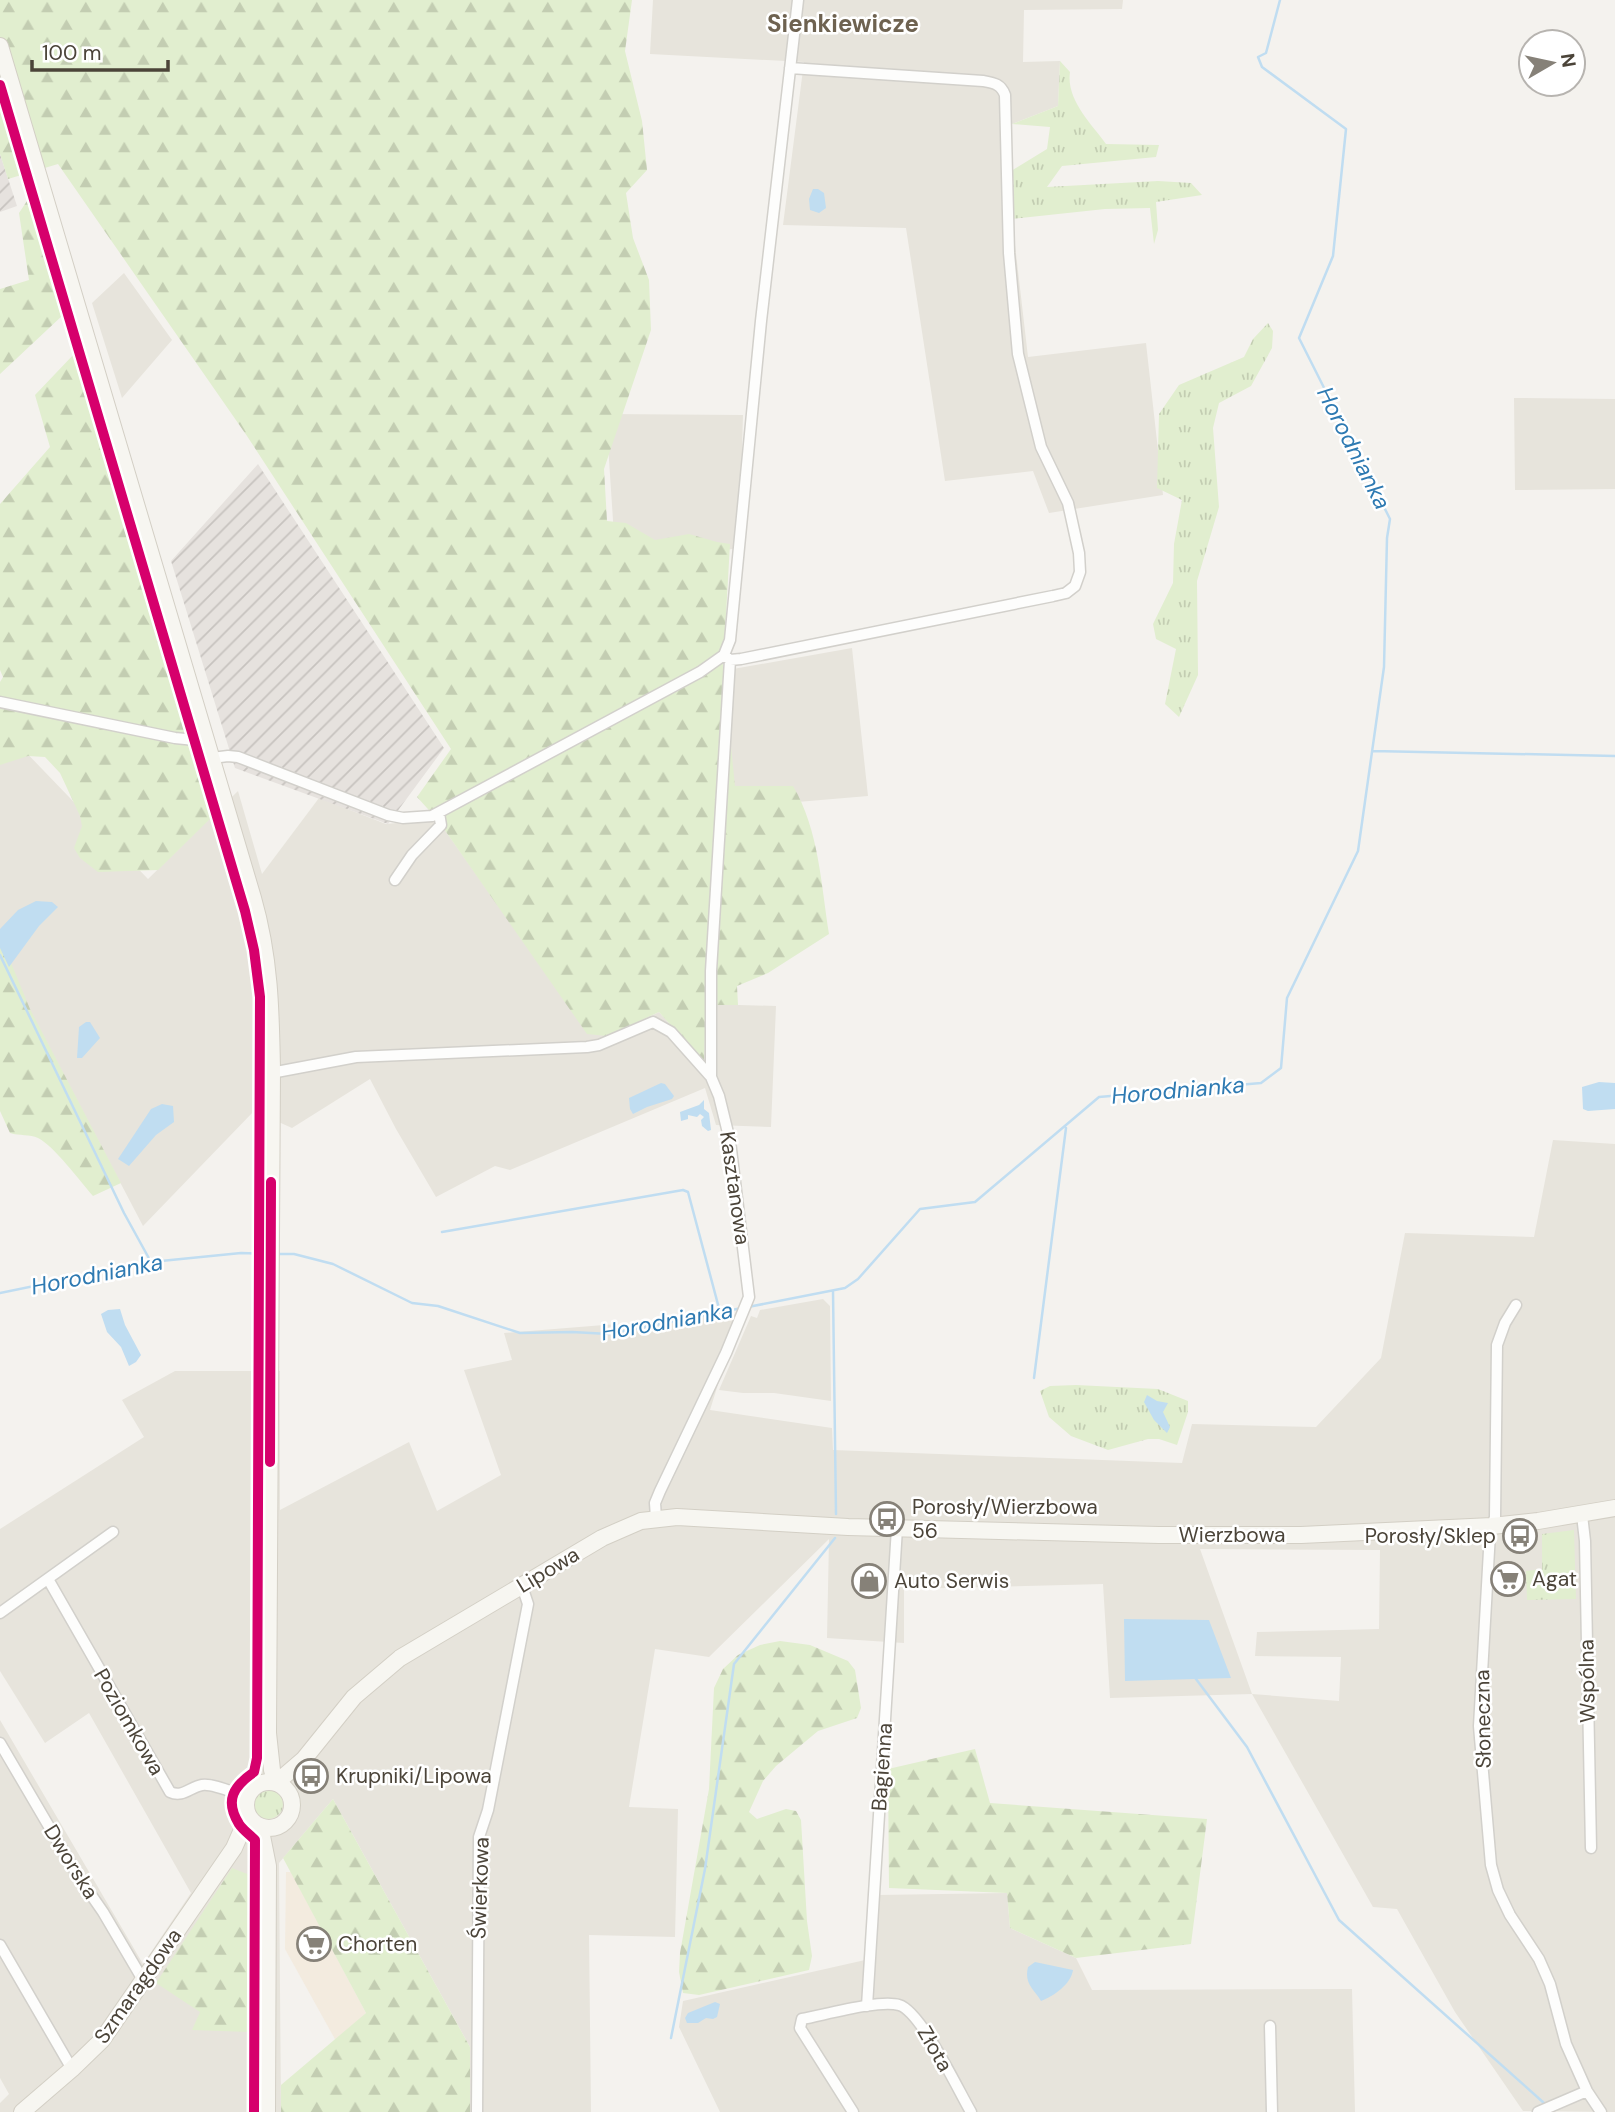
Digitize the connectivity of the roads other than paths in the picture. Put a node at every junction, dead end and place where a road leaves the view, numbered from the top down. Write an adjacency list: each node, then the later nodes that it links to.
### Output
1 (798, 0): 3 (street)
2 (0, 46): 6 (street)
3 (790, 68): 4 (street); 4 (street)
4 (727, 658): 8 (street); 11 (street)
5 (0, 702): 6 (street)
6 (205, 737): 7 (street)
7 (212, 758): 8 (street); 10 (street)
8 (439, 813): 9 (street)
9 (396, 880)
10 (271, 1073): 11 (street); 24 (street)
11 (711, 1077): 15 (street, Kasztanowa)
12 (1516, 1305): 16 (street, Słoneczna)
13 (1615, 1508): 14 (street, Wierzbowa)
14 (1582, 1515): 16 (street, Wierzbowa); 32 (street, Wspólna)
15 (656, 1518): 17 (street, Lipowa); 21 (street, Lipowa)
16 (1492, 1526): 18 (street, Wierzbowa); 39 (street, Słoneczna)
17 (848, 1527): 18 (street, Wierzbowa)
18 (897, 1528): 36 (street, Bagienna)
19 (113, 1532): 20 (street)
20 (48, 1579): 22 (street); 28 (street, Poziomkowa)
21 (522, 1586): 25 (street, Lipowa); 42 (street, Świerkowa)
22 (0, 1614)
23 (0, 1743): 35 (street, Dworska)
24 (269, 1748): 25 (street); 26 (street)
25 (304, 1759): 26 (street, Lipowa); 27 (street, Lipowa)
26 (268, 1784): 27 (street); 28 (street)
27 (290, 1795): 30 (street)
28 (247, 1797): 29 (street)
29 (254, 1821): 30 (street); 31 (street, Szmaragdowa); 33 (street)
30 (278, 1828): 33 (street)
31 (235, 1846): 33 (street); 35 (street, Szmaragdowa)
32 (1591, 1848)
33 (267, 1860): 41 (street)
34 (0, 1945): 38 (street)
35 (143, 1980): 38 (street, Szmaragdowa)
36 (867, 2006): 43 (street, Złota); 44 (street, Złota)
37 (1270, 2026): 45 (street)
38 (72, 2069): 40 (street, Szmaragdowa)
39 (1587, 2091): 46 (street); 47 (street, Słoneczna)
40 (22, 2112)
41 (267, 2112)
42 (477, 2112)
43 (853, 2112)
44 (971, 2112)
45 (1272, 2112)
46 (1538, 2112)
47 (1601, 2112)

